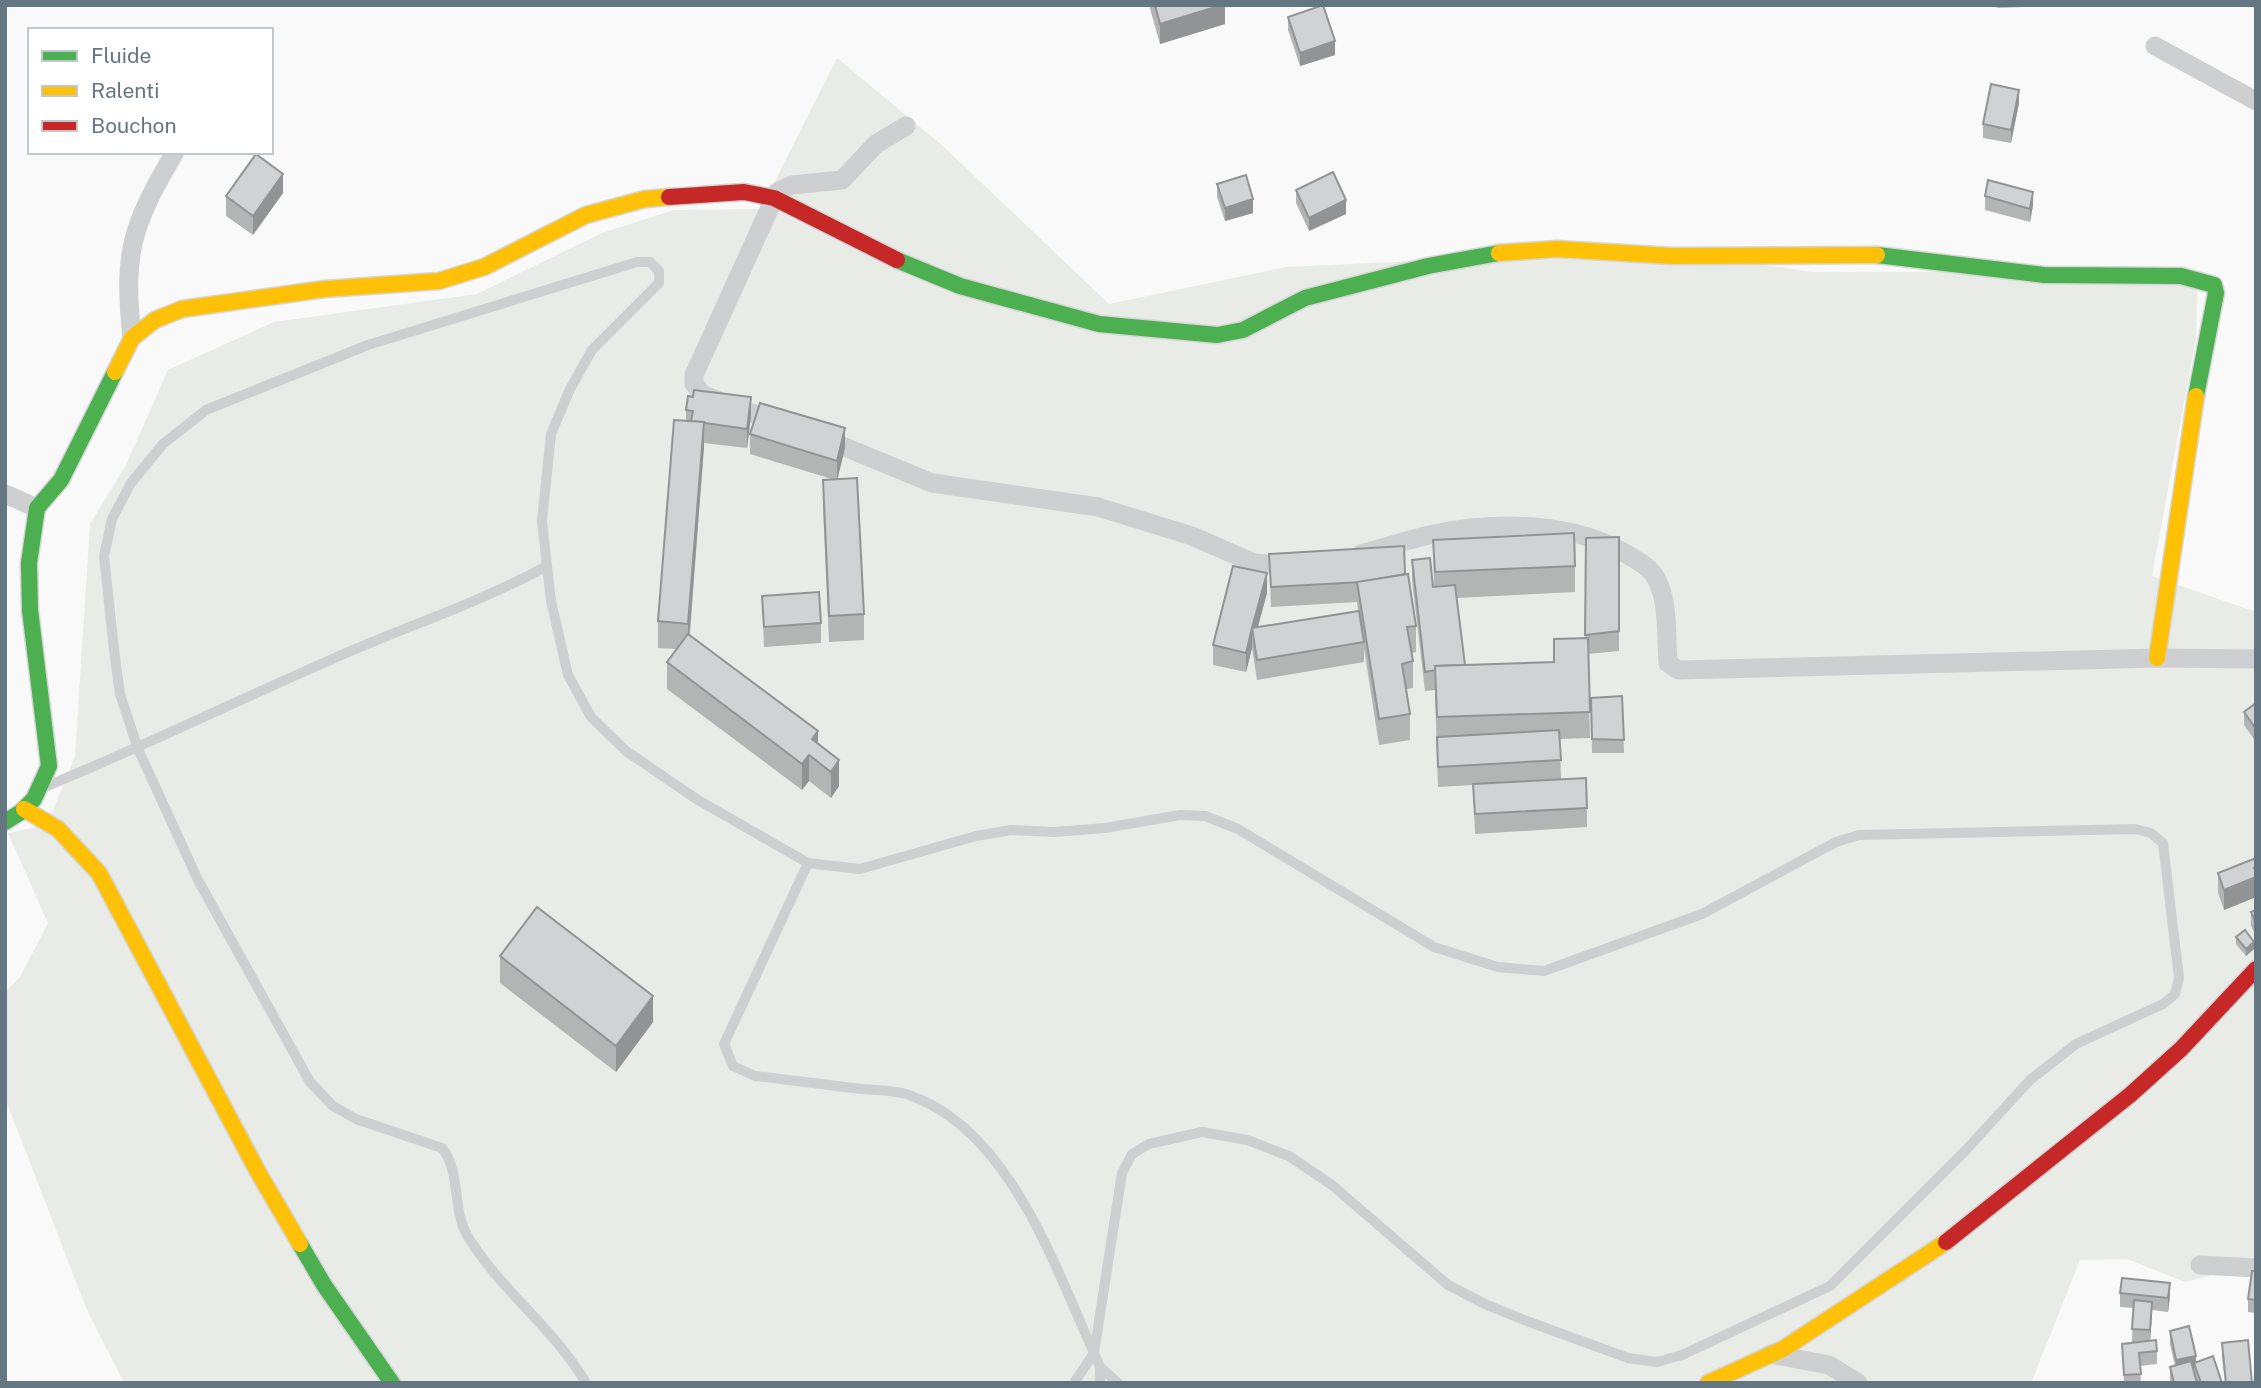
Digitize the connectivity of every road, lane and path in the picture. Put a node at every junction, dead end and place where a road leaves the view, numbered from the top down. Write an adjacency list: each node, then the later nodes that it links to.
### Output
1 (2155, 46): 2 (street)
2 (2256, 101)
3 (906, 126): 5 (street)
4 (174, 154): 6 (street)
5 (774, 198): 6 (street); 10 (street); 12 (street)
6 (132, 338): 8 (street)
7 (5, 494): 8 (street)
8 (37, 508): 15 (street)
9 (1344, 558): 12 (street)
10 (1309, 565)
11 (547, 566): 14 (lane); 14 (lane); 18 (lane)
12 (2157, 658): 13 (street)
13 (2256, 659)
14 (138, 749): 15 (lane); 26 (lane)
15 (43, 788): 16 (street)
16 (24, 809): 17 (street); 25 (street)
17 (5, 822)
18 (808, 863): 22 (lane); 22 (lane)
19 (2256, 970): 23 (street)
20 (2200, 1265): 21 (street)
21 (2256, 1268)
22 (1094, 1353): 24 (lane); 27 (lane)
23 (1771, 1354): 30 (street); 31 (street)
24 (1100, 1367): 28 (lane); 29 (lane)
25 (392, 1383)
26 (586, 1383)
27 (1074, 1383)
28 (1100, 1383)
29 (1118, 1383)
30 (1708, 1383)
31 (1858, 1383)

